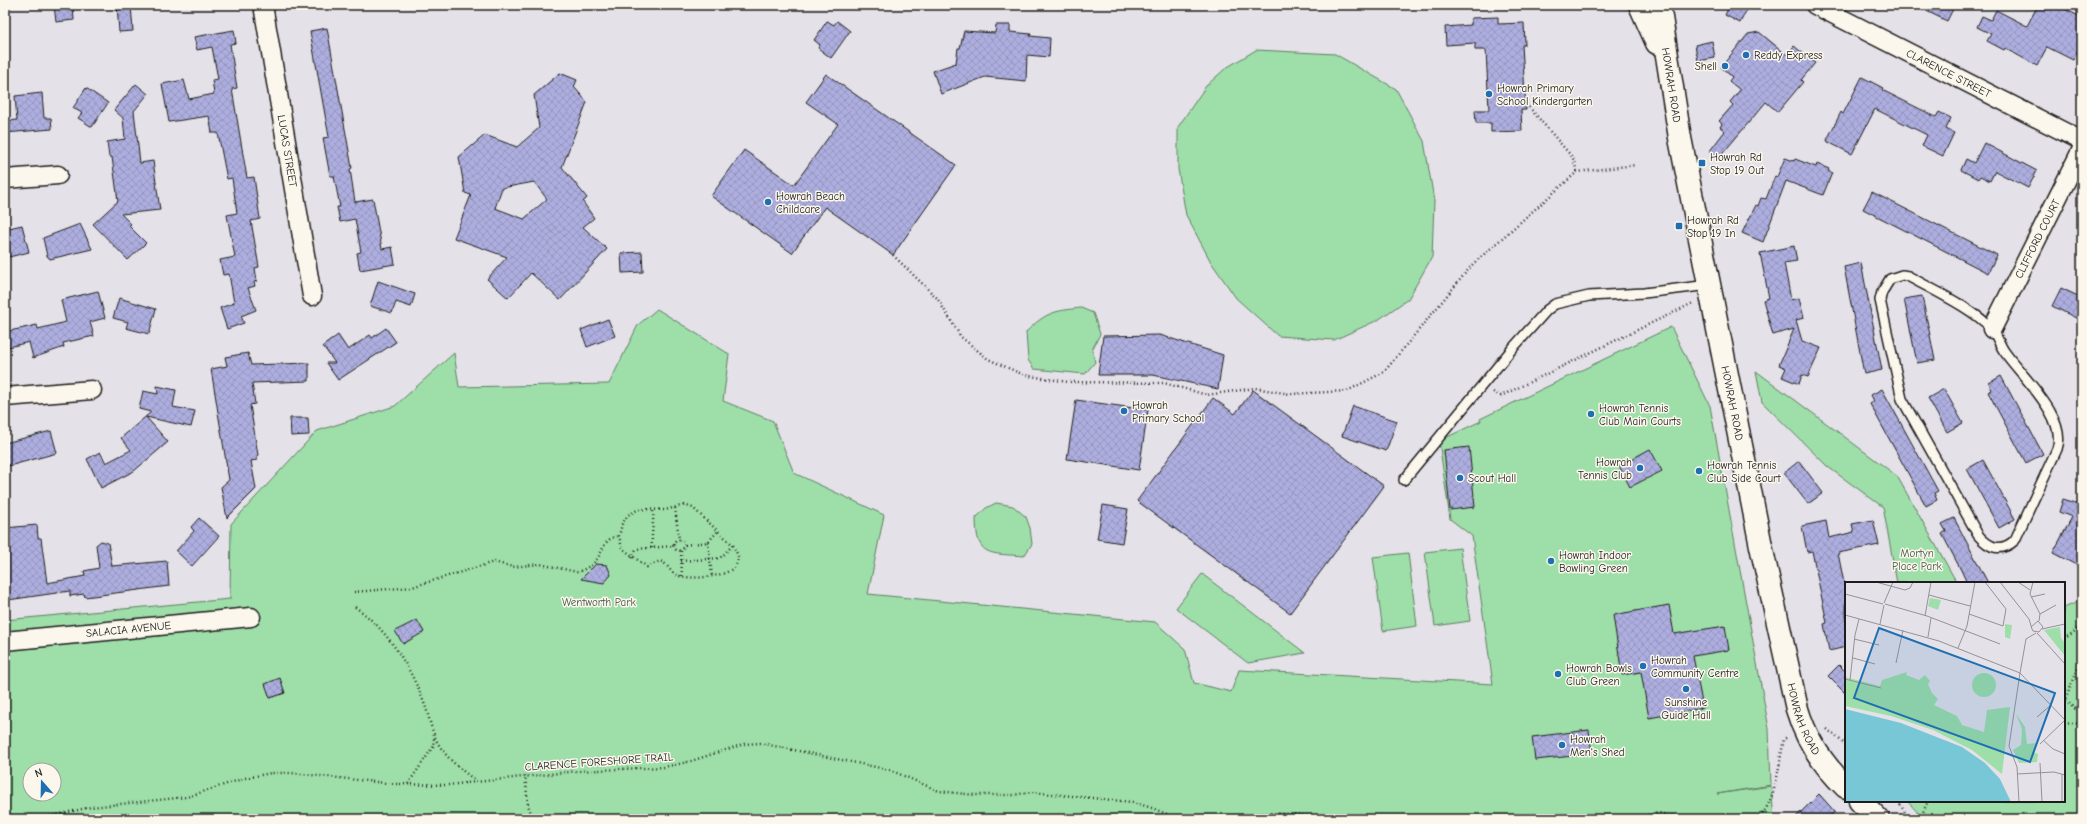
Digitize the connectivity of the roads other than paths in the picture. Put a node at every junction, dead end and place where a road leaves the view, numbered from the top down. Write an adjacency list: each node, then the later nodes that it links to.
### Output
1 (263, 5): 11 (street, LUCAS STREET)
2 (1640, 5): 5 (street)
3 (1815, 5): 6 (street, CLARENCE STREET)
4 (1661, 8): 5 (street, HOWRAH ROAD)
5 (1667, 64): 10 (street, HOWRAH ROAD)
6 (2082, 141)
7 (2082, 150): 12 (street, CLIFFORD COURT)
8 (58, 175): 9 (street)
9 (5, 179)
10 (1704, 294): 15 (lane); 18 (street, HOWRAH ROAD)
11 (312, 296)
12 (1992, 329): 12 (lane)
13 (92, 390): 14 (street)
14 (5, 397)
15 (1404, 480)
16 (251, 617): 17 (street, SALACIA AVENUE)
17 (5, 641)
18 (1845, 786)
19 (1861, 802): 20 (street)
20 (1878, 819)

